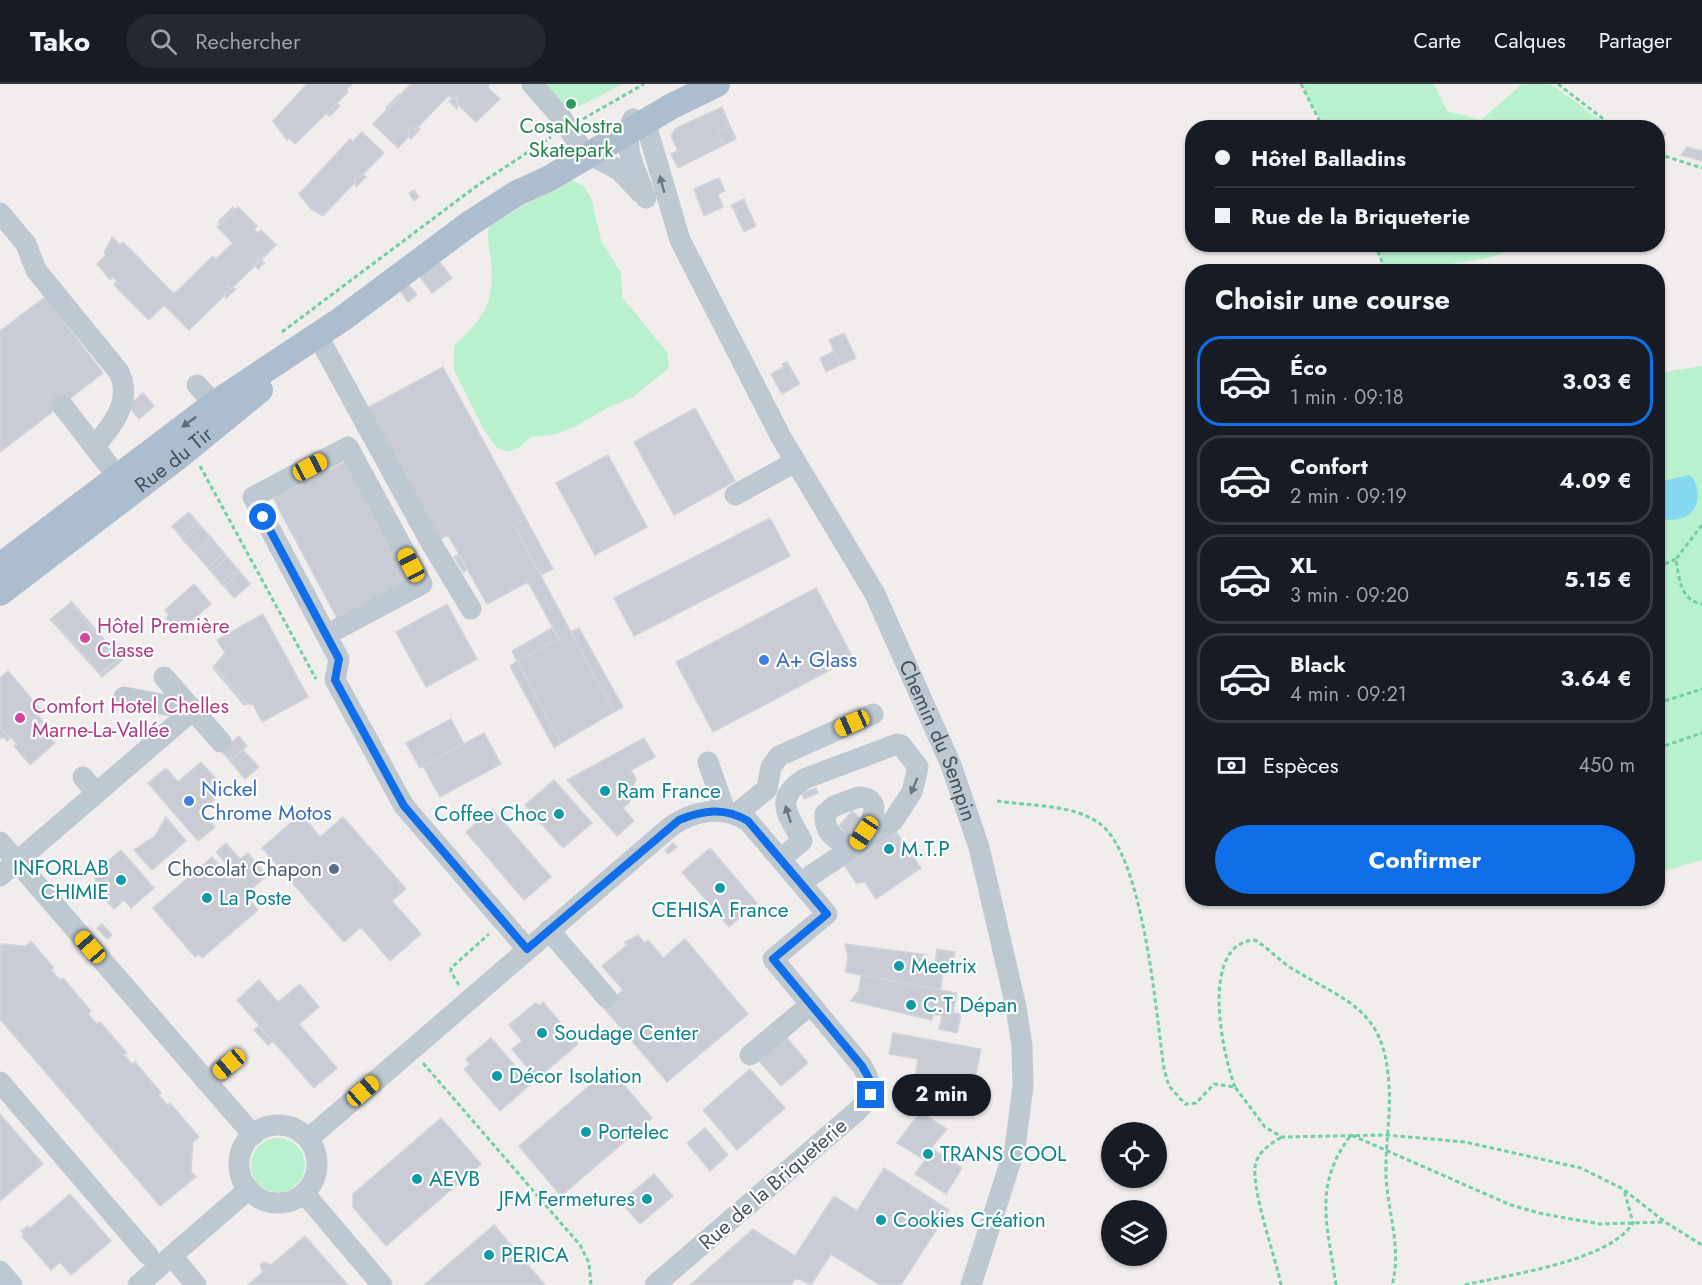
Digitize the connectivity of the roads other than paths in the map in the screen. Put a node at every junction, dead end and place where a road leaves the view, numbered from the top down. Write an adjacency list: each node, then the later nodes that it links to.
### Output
1 (532, 84): 6 (street)
2 (680, 84): 6 (main road, Rue du Tir)
3 (698, 84): 5 (street)
4 (717, 84): 5 (main road, Rue du Tir)
5 (637, 126): 6 (main road, Rue du Tir); 7 (street, Chemin du Sempin); 9 (street, Chemin du Sempin, one-way to 5)
6 (584, 149): 7 (street, Chemin du Sempin); 10 (main road, Rue du Tir)
7 (646, 198): 9 (street, Chemin du Sempin)
8 (0, 213): 15 (street)
9 (680, 240): 16 (street, Chemin du Sempin)
10 (342, 319): 11 (main road, Rue du Tir); 14 (main road, Rue du Tir)
11 (320, 340): 14 (main road, Rue du Tir); 20 (street)
12 (197, 385): 14 (street)
13 (62, 405): 15 (street)
14 (220, 411): 17 (main road, Rue du Tir)
15 (94, 447): 17 (street)
16 (795, 462): 18 (street); 54 (street, Chemin du Sempin)
17 (124, 484): 19 (main road, Rue du Tir); 19 (main road, Rue du Tir)
18 (735, 495)
19 (4, 579)
20 (471, 609)
21 (326, 635): 21 (street); 35 (street)
22 (164, 677): 24 (street)
23 (124, 697): 24 (street)
24 (193, 710): 26 (street); 31 (street)
25 (873, 714): 28 (street)
26 (221, 742)
27 (708, 762): 28 (street)
28 (731, 812): 30 (street, Rue de la Briqueterie); 34 (street)
29 (0, 842): 31 (street)
30 (781, 859): 33 (street, Rue de la Briqueterie); 33 (street, one-way to 33)
31 (17, 862): 32 (street); 41 (street)
32 (0, 876)
33 (801, 882): 37 (street, Rue de la Briqueterie)
34 (549, 930): 35 (street); 36 (street)
35 (527, 949): 43 (street)
36 (606, 998)
37 (810, 1005): 38 (street); 53 (street, Rue de la Briqueterie)
38 (750, 1055)
39 (229, 1064): 41 (street)
40 (0, 1082): 46 (street)
41 (207, 1082): 42 (street)
42 (253, 1135): 43 (street); 44 (street)
43 (308, 1139): 45 (street)
44 (249, 1189): 45 (street); 47 (street)
45 (304, 1193): 52 (street)
46 (148, 1255)
47 (172, 1256): 49 (street); 51 (street)
48 (0, 1271): 50 (street)
49 (143, 1283)
50 (12, 1285)
51 (196, 1285)
52 (382, 1285)
53 (655, 1285)
54 (971, 1285)

